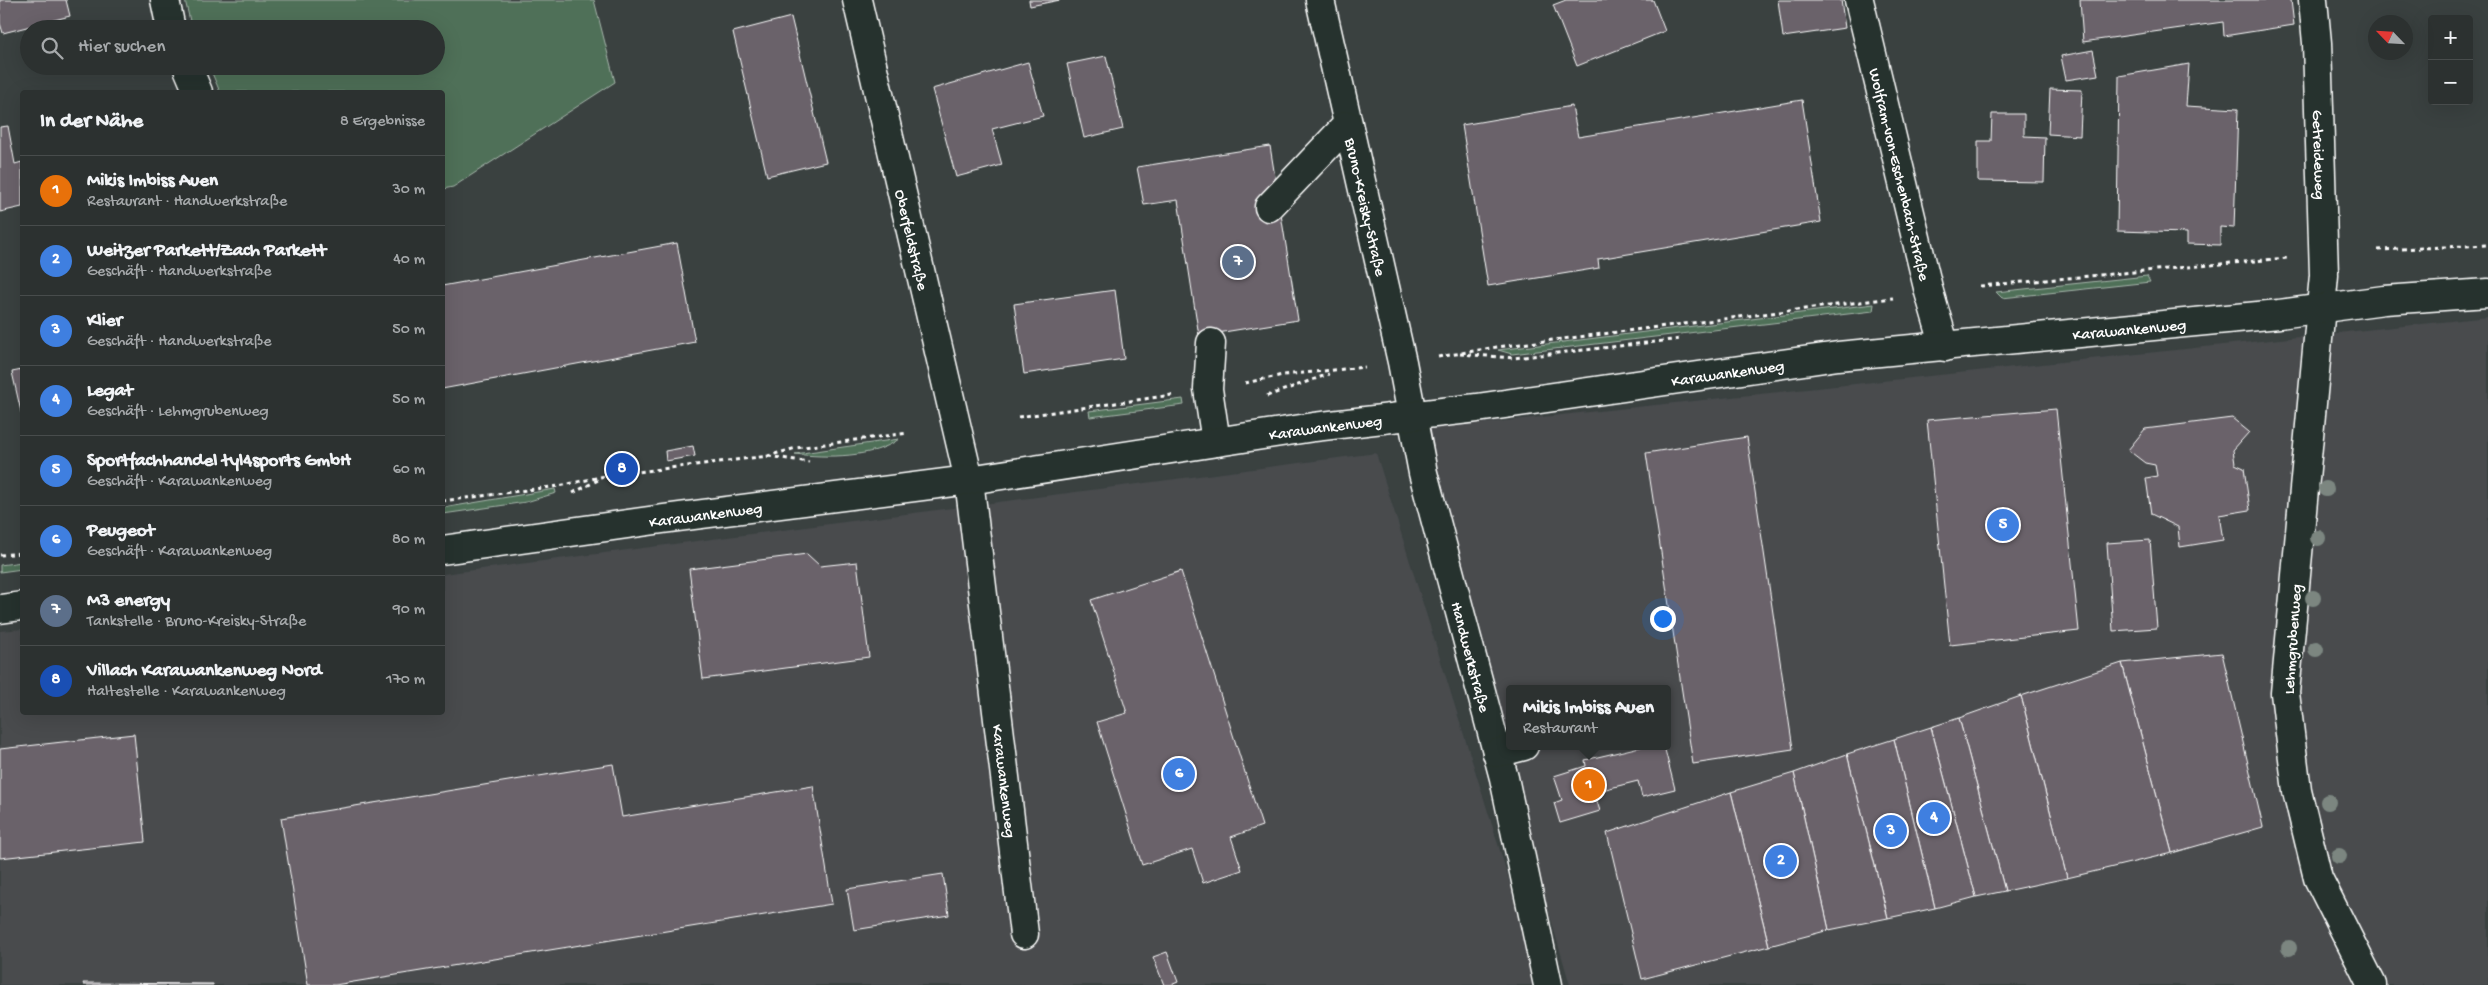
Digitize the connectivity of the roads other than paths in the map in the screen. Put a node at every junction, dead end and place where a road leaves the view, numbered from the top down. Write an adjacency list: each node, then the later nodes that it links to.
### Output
1 (165, 0): 6 (street)
2 (858, 0): 17 (street, Oberfeldstraße)
3 (1320, 0): 9 (street, Bruno-Kreisky-Straße)
4 (1859, 0): 14 (street, Wolfram-von-Eschenbach-Straße)
5 (2313, 0): 12 (street, Getreideweg)
6 (170, 20)
7 (191, 75): 8 (street)
8 (197, 90)
9 (1347, 125): 10 (street); 15 (street, Bruno-Kreisky-Straße)
10 (1269, 207)
11 (2488, 293): 12 (street, Karawankenweg)
12 (2321, 309): 14 (street, Karawankenweg); 25 (street, Lehmgrubenweg)
13 (1211, 343): 16 (street)
14 (1945, 347): 15 (street, Karawankenweg)
15 (1413, 415): 16 (street, Karawankenweg); 22 (street, Handwerkstraße)
16 (1216, 442): 17 (street, Karawankenweg)
17 (969, 480): 18 (street, Karawankenweg); 23 (street, Karawankenweg)
18 (445, 550)
19 (20, 606): 20 (street)
20 (0, 609)
21 (1509, 750): 22 (street)
22 (1497, 753): 24 (street, Handwerkstraße)
23 (1024, 934)
24 (1548, 985)
25 (2372, 985)

